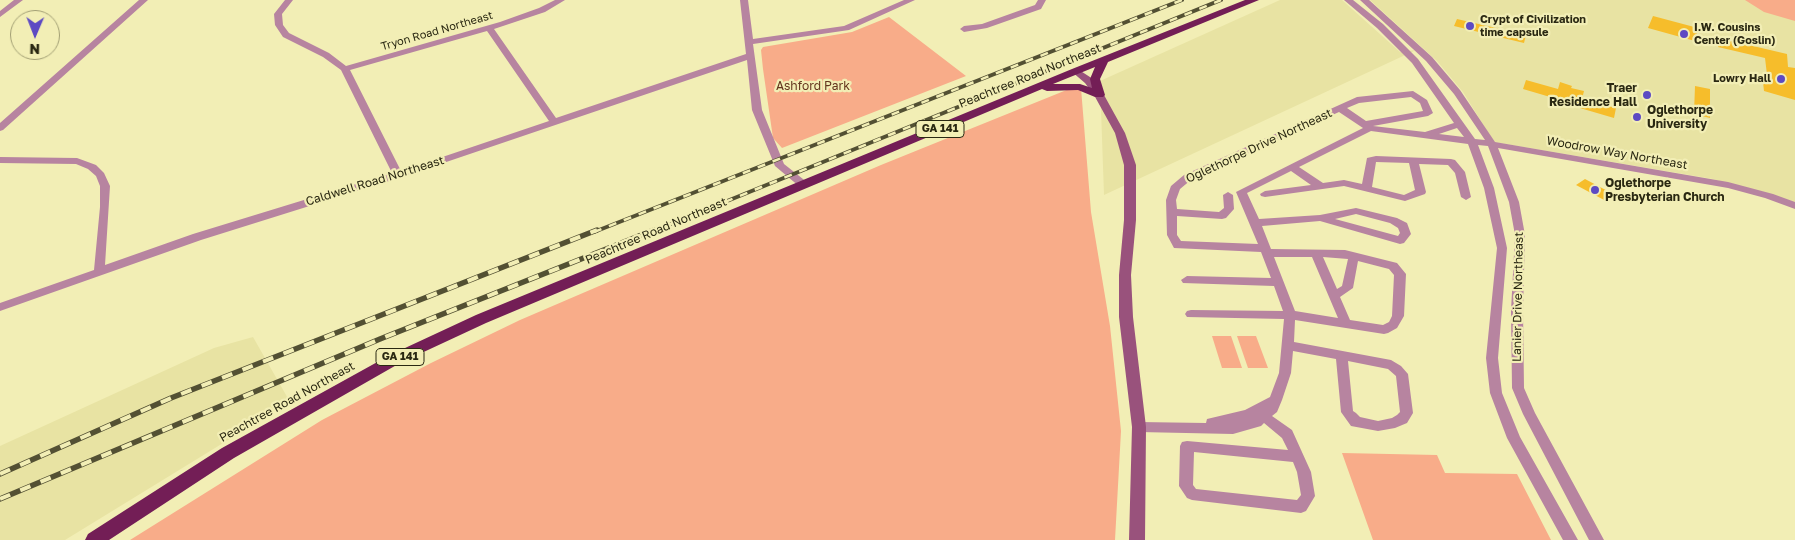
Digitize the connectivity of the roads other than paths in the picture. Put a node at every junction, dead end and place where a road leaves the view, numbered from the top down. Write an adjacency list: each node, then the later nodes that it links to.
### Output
1 (19, 0): 11 (street)
2 (144, 0): 26 (street)
3 (289, 0): 17 (street)
4 (561, 0): 12 (street, Tryon Road Northeast)
5 (744, 0): 14 (street)
6 (911, 0): 14 (street)
7 (1042, 0): 13 (street)
8 (1254, 0): 16 (highway, Peachtree Road Northeast / GA 141)
9 (1348, 0): 23 (street, Lanier Drive Northeast)
10 (1364, 0): 30 (street, Lanier Drive Northeast)
11 (0, 14)
12 (489, 28): 17 (street, Tryon Road Northeast); 22 (street)
13 (964, 28)
14 (749, 42): 15 (street)
15 (750, 56): 22 (street, Caldwell Road Northeast); 35 (street)
16 (1103, 61): 18 (highway, Peachtree Road Northeast / GA 141); 20 (highway)
17 (345, 69): 34 (street)
18 (1076, 71): 19 (highway, Peachtree Road Northeast / GA 141); 20 (main road)
19 (1036, 89): 20 (highway); 35 (highway, Peachtree Road Northeast / GA 141)
20 (1100, 95): 60 (main road)
21 (1340, 108): 24 (street, Oglethorpe Drive Northeast); 24 (street, Oglethorpe Drive Northeast); 42 (street, Oglethorpe Drive Northeast)
22 (555, 123): 34 (street, Caldwell Road Northeast)
23 (1460, 124): 25 (street); 29 (street, Lanier Drive Northeast)
24 (1367, 126): 27 (street, Oglethorpe Drive Northeast); 33 (street, Oglethorpe Drive Northeast)
25 (1447, 127): 27 (street); 28 (street)
26 (0, 128)
27 (1425, 135): 28 (street, Oglethorpe Drive Northeast)
28 (1452, 139): 29 (street, Oglethorpe Drive Northeast)
29 (1472, 142): 30 (street, Oglethorpe Drive Northeast); 65 (street, Lanier Drive Northeast)
30 (1492, 144): 41 (street, Woodrow Way Northeast); 66 (street, Lanier Drive Northeast)
31 (0, 160): 48 (street)
32 (1413, 160): 37 (street); 37 (street); 40 (street)
33 (1292, 167): 36 (street); 44 (street, Oglethorpe Drive Northeast)
34 (398, 175): 48 (street, Caldwell Road Northeast)
35 (804, 185): 63 (highway, Peachtree Road Northeast / GA 141)
36 (1320, 187): 37 (street); 38 (street)
37 (1366, 189)
38 (1265, 194)
39 (1228, 195): 42 (street)
40 (1466, 197)
41 (1795, 206)
42 (1171, 212): 45 (street, Oglethorpe Drive Northeast)
43 (1320, 218): 43 (street); 44 (street)
44 (1256, 223): 45 (street, Oglethorpe Drive Northeast)
45 (1267, 250): 46 (street, Oglethorpe Drive Northeast); 50 (street, Oglethorpe Drive Northeast)
46 (1316, 254): 47 (street, Oglethorpe Drive Northeast); 51 (street)
47 (1354, 256): 51 (street); 55 (street, Oglethorpe Drive Northeast)
48 (99, 273): 52 (street, Caldwell Road Northeast)
49 (1186, 280): 50 (street)
50 (1277, 282): 54 (street, Oglethorpe Drive Northeast)
51 (1334, 296): 55 (street)
52 (0, 307)
53 (1191, 314): 54 (street, Oglethorpe Drive Northeast)
54 (1290, 315): 55 (street, Oglethorpe Drive Northeast); 56 (street, Oglethorpe Drive Northeast)
55 (1346, 324)
56 (1287, 346): 57 (street); 58 (street, Oglethorpe Drive Northeast)
57 (1342, 358): 57 (street)
58 (1276, 400): 59 (street, Oglethorpe Drive Northeast); 61 (street, Oglethorpe Drive Northeast)
59 (1269, 420): 61 (street, Oglethorpe Drive Northeast); 62 (street)
60 (1139, 427): 61 (street, Oglethorpe Drive Northeast); 64 (main road)
61 (1196, 429)
62 (1298, 457): 62 (street)
63 (94, 540)
64 (1137, 540)
65 (1571, 540)
66 (1597, 540)

